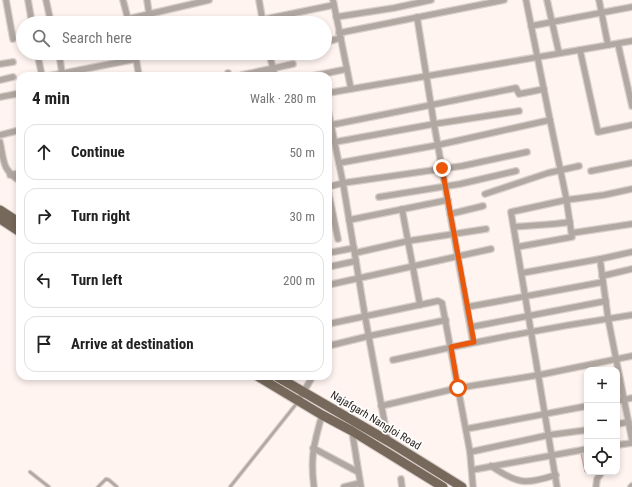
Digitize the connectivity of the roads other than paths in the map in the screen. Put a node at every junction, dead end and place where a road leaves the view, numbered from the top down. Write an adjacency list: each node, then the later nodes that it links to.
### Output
1 (6, 0): 28 (street)
2 (28, 0): 17 (street)
3 (46, 0): 18 (street)
4 (123, 0): 19 (street)
5 (147, 0): 16 (street)
6 (209, 0): 16 (street)
7 (259, 0): 21 (street)
8 (430, 0): 23 (street)
9 (504, 0): 24 (street)
10 (526, 0): 26 (street)
11 (547, 0): 25 (street)
12 (599, 0): 15 (street)
13 (333, 3): 22 (street); 23 (street)
14 (632, 7): 15 (street)
15 (602, 12): 25 (street); 32 (street)
16 (149, 13): 20 (street)
17 (31, 16)
18 (49, 16)
19 (128, 16)
20 (142, 16)
21 (261, 16)
22 (282, 16)
23 (336, 16): 27 (street)
24 (417, 17): 27 (street); 53 (street)
25 (551, 22): 26 (street); 34 (street)
26 (531, 26): 35 (street)
27 (340, 36): 29 (street); 45 (street)
28 (13, 39)
29 (332, 39)
30 (632, 41): 31 (street)
31 (618, 44): 32 (street); 62 (street)
32 (608, 45): 33 (street)
33 (580, 50): 34 (street); 67 (street)
34 (558, 53): 35 (street)
35 (538, 57): 53 (street); 57 (street)
36 (39, 60): 46 (street)
37 (60, 60): 47 (street)
38 (116, 60): 48 (street)
39 (138, 60): 49 (street)
40 (270, 60): 44 (street)
41 (13, 62): 42 (street)
42 (0, 64)
43 (293, 64): 44 (street)
44 (272, 68): 50 (street); 51 (street)
45 (347, 69): 52 (street); 56 (street)
46 (41, 72)
47 (62, 72)
48 (66, 72)
49 (139, 72)
50 (255, 72)
51 (274, 72)
52 (332, 72)
53 (426, 75): 56 (street); 61 (street)
54 (13, 77): 55 (street)
55 (0, 80)
56 (351, 89): 58 (street)
57 (544, 89): 61 (street); 64 (street)
58 (332, 92)
59 (16, 94): 60 (street)
60 (0, 97)
61 (431, 105): 65 (street); 66 (street)
62 (632, 106)
63 (519, 111): 65 (street)
64 (550, 120): 73 (street); 79 (street)
65 (434, 124): 72 (street); 73 (street)
66 (332, 125)
67 (632, 125)
68 (332, 129): 72 (street)
69 (16, 131): 70 (street)
70 (0, 135)
71 (0, 142): 83 (street)
72 (335, 142): 75 (street)
73 (438, 145): 75 (street); 78 (street)
74 (527, 152): 78 (street)
75 (339, 163): 85 (street)
76 (632, 163): 81 (street)
77 (579, 166): 79 (street)
78 (442, 168): 85 (street); 87 (street)
79 (560, 170): 89 (street); 92 (street)
80 (516, 171): 87 (street)
81 (591, 171)
82 (16, 174): 83 (street)
83 (10, 175): 84 (street)
84 (16, 179)
85 (343, 183): 86 (street); 100 (street)
86 (332, 185)
87 (445, 185): 90 (street); 91 (street)
88 (632, 189): 92 (street)
89 (485, 194)
90 (378, 197)
91 (448, 200): 94 (street); 97 (street)
92 (566, 200): 101 (street); 103 (street)
93 (483, 206): 97 (street)
94 (402, 209): 100 (street); 109 (street)
95 (0, 210): 99 (main road)
96 (332, 210): 108 (street)
97 (450, 214): 107 (street)
98 (0, 219): 104 (main road)
99 (16, 220)
100 (349, 220): 112 (street)
101 (570, 222): 103 (street); 106 (street)
102 (632, 224): 106 (street)
103 (514, 228): 110 (street)
104 (16, 229)
105 (486, 229): 107 (street)
106 (572, 233): 110 (street)
107 (454, 234): 109 (street); 115 (street)
108 (338, 239)
109 (408, 241): 112 (street); 119 (street)
110 (517, 247): 121 (street)
111 (491, 249): 115 (street)
112 (354, 250): 114 (street); 117 (street)
113 (632, 252): 116 (street)
114 (332, 253)
115 (458, 257): 119 (street); 128 (street)
116 (600, 259): 121 (street); 123 (street)
117 (356, 261): 118 (street); 122 (street)
118 (332, 266)
119 (413, 267): 122 (street); 127 (street)
120 (632, 269): 123 (street)
121 (522, 273): 125 (street)
122 (359, 278): 124 (street); 131 (street)
123 (602, 279): 125 (street); 126 (street)
124 (332, 284)
125 (526, 296): 128 (street); 129 (street)
126 (606, 301): 129 (street); 132 (street)
127 (420, 305): 131 (street); 133 (street)
128 (467, 307): 135 (street)
129 (529, 315): 135 (street); 136 (street)
130 (632, 315): 132 (street)
131 (366, 316): 134 (street); 137 (street)
132 (608, 318): 136 (street); 142 (street)
133 (446, 320): 137 (street); 140 (street)
134 (332, 323)
135 (471, 327): 138 (street)
136 (532, 331): 138 (street); 144 (street)
137 (369, 336): 139 (street); 154 (street)
138 (474, 342): 140 (street)
139 (332, 345)
140 (451, 347): 143 (street); 148 (street)
141 (632, 356): 142 (street)
142 (617, 359): 144 (street); 151 (street)
143 (394, 360)
144 (539, 374): 148 (street); 156 (street)
145 (264, 380): 153 (main road, Najafgarh Nangloi Road)
146 (283, 380): 149 (main road, Najafgarh Nangloi Road)
147 (311, 380): 149 (street)
148 (458, 388): 154 (street); 160 (street)
149 (304, 392): 153 (street); 164 (main road, Najafgarh Nangloi Road)
150 (632, 398): 151 (street)
151 (625, 399): 152 (street); 158 (street)
152 (620, 400)
153 (298, 401): 157 (main road, Najafgarh Nangloi Road); 182 (lane)
154 (381, 406): 164 (street)
155 (584, 406): 156 (street)
156 (545, 413): 160 (street); 163 (street)
157 (322, 415): 162 (main road, Najafgarh Nangloi Road); 167 (street)
158 (629, 422): 159 (street); 165 (street)
159 (620, 424)
160 (466, 429): 169 (street)
161 (584, 430): 163 (street)
162 (352, 431): 174 (street); 186 (main road, Najafgarh Nangloi Road)
163 (549, 435): 169 (street); 170 (street)
164 (388, 441): 187 (main road, Najafgarh Nangloi Road)
165 (632, 442): 166 (street)
166 (620, 445)
167 (313, 448): 174 (street); 183 (street)
168 (584, 449): 170 (street)
169 (470, 452): 172 (street)
170 (552, 454): 171 (street); 176 (street)
171 (492, 466): 172 (street); 176 (street)
172 (472, 470): 188 (street)
173 (30, 472): 179 (lane)
174 (358, 472): 178 (street)
175 (600, 475): 190 (street)
176 (556, 476): 189 (street)
177 (401, 479): 185 (street)
178 (360, 485): 184 (street)
179 (48, 487)
180 (98, 487): 181 (lane)
181 (117, 487)
182 (230, 487)
183 (314, 487)
184 (344, 487)
185 (402, 487)
186 (443, 487)
187 (462, 487)
188 (473, 487)
189 (558, 487)
190 (596, 487)

